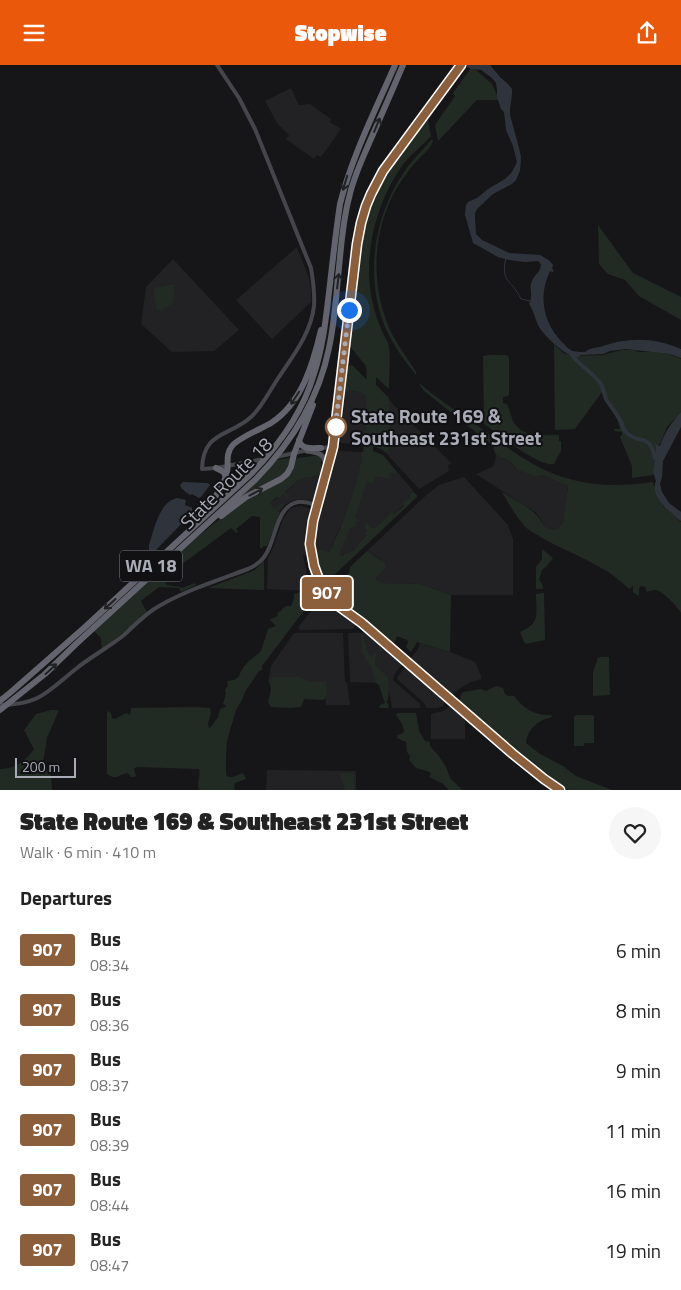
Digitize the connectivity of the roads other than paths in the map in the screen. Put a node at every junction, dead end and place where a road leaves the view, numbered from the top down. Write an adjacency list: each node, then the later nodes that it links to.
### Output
1 (217, 65): 12 (main road)
2 (395, 65): 5 (highway, State Route 18 / WA 18, one-way to 5)
3 (403, 65): 6 (highway, State Route 18 / WA 18, one-way to 3)
4 (460, 67): 8 (main road)
5 (330, 285): 13 (highway, one-way to 13); 18 (highway, State Route 18 / WA 18)
6 (332, 326): 7 (highway); 17 (highway, State Route 18 / WA 18)
7 (299, 439): 9 (highway); 11 (highway)
8 (333, 447): 9 (main road); 14 (main road)
9 (321, 448): 10 (main road)
10 (307, 451): 11 (main road); 14 (main road)
11 (294, 453): 13 (main road); 17 (highway, one-way to 11)
12 (203, 457): 13 (main road); 13 (main road)
13 (222, 467): 15 (highway); 15 (highway)
14 (326, 472): 16 (main road)
15 (226, 477): 18 (highway)
16 (318, 506): 20 (main road); 22 (main road)
17 (188, 541): 21 (highway, State Route 18 / WA 18, one-way to 17)
18 (129, 587): 19 (highway, State Route 18 / WA 18, one-way to 19)
19 (0, 700)
20 (0, 705)
21 (0, 709)
22 (560, 790)

